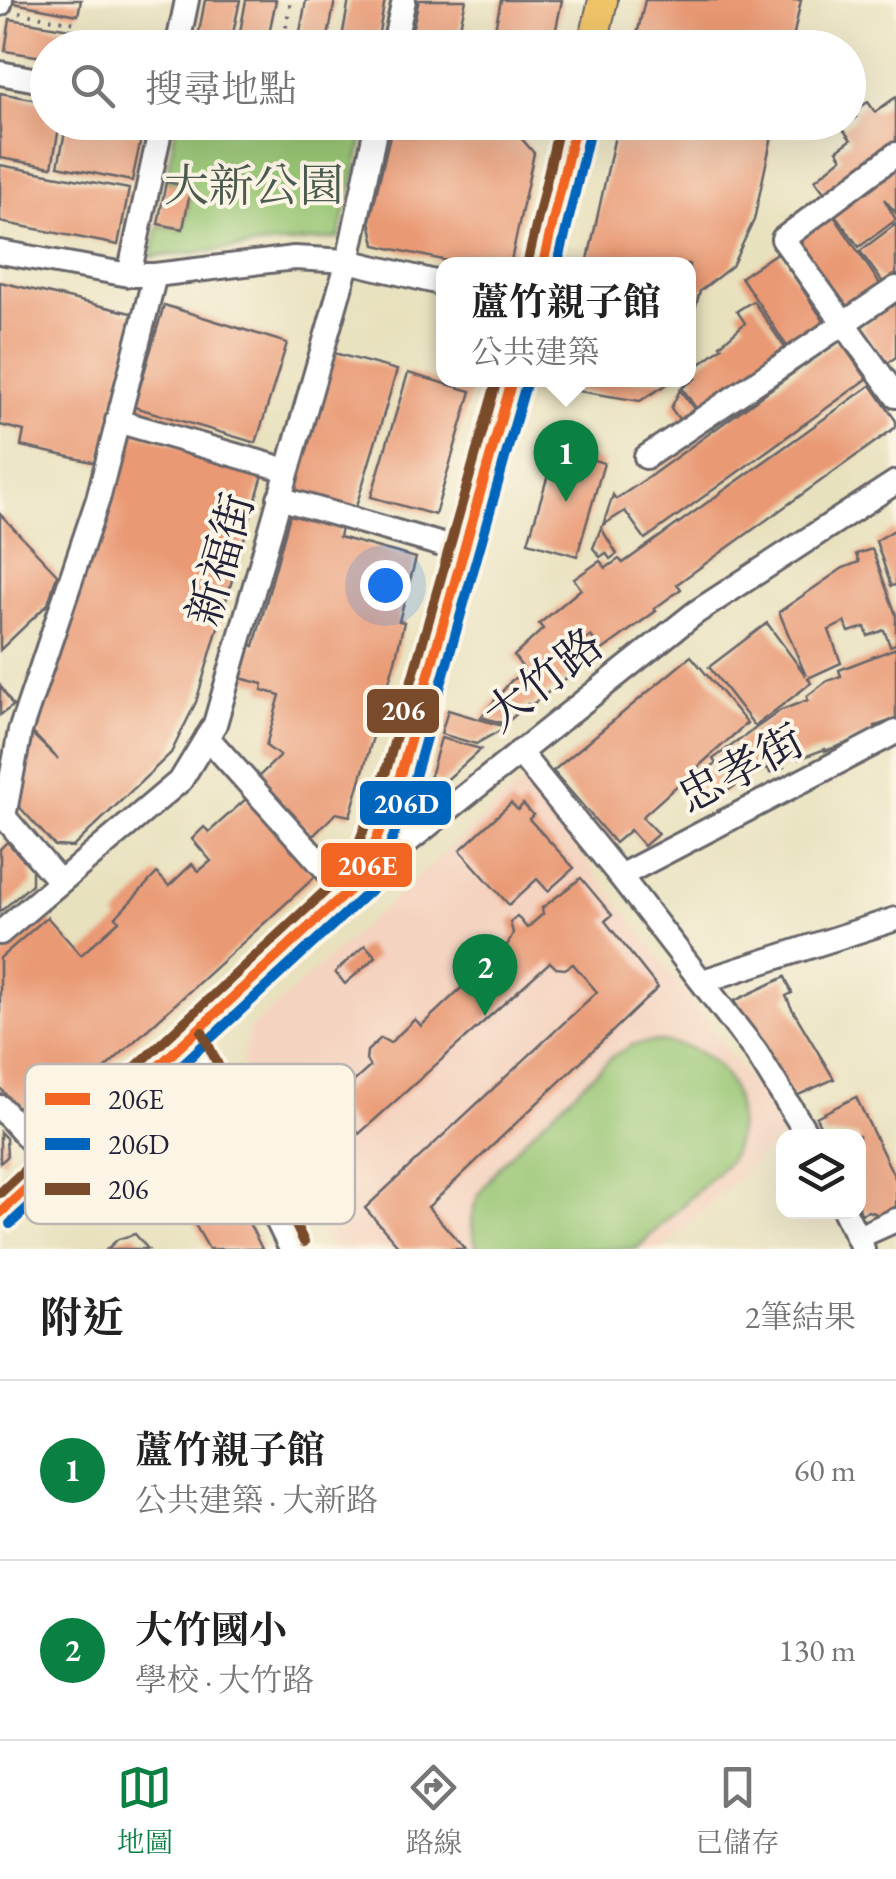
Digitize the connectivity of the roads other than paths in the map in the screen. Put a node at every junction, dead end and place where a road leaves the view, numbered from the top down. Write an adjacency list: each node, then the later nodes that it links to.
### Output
1 (187, 0): 4 (street)
2 (404, 0): 5 (street)
3 (603, 0): 6 (main road)
4 (181, 30)
5 (397, 30)
6 (596, 30)
7 (0, 73): 8 (street)
8 (30, 79)
9 (158, 140): 16 (street)
10 (373, 140): 15 (street, 新福街)
11 (572, 140): 14 (main road)
12 (896, 154): 20 (street)
13 (0, 252): 16 (street)
14 (544, 257)
15 (348, 260): 17 (street); 18 (street); 25 (street, 新福街)
16 (129, 275): 17 (street)
17 (154, 275): 23 (street)
18 (436, 282)
19 (896, 288): 20 (street)
20 (842, 324): 22 (street); 24 (street)
21 (510, 387): 28 (main road)
22 (896, 396)
23 (117, 420): 25 (street); 32 (street)
24 (646, 458)
25 (288, 470): 27 (street, 新福街)
26 (896, 482): 31 (street, 大竹路)
27 (279, 498): 28 (street); 30 (street, 新福街)
28 (463, 550): 35 (main road)
29 (896, 732): 33 (street, 忠孝街)
30 (207, 737): 34 (street, 新福街); 35 (street)
31 (519, 752): 33 (street); 35 (street, 大竹路)
32 (2, 815): 34 (street)
33 (620, 876): 38 (street)
34 (59, 880): 37 (street, 新福街)
35 (354, 885): 39 (main road, 大竹路)
36 (896, 920): 38 (street)
37 (0, 933)
38 (703, 981): 43 (street)
39 (189, 1039): 40 (main road, 大竹路); 41 (street)
40 (161, 1064)
41 (201, 1064)
42 (0, 1106): 44 (street)
43 (804, 1129)
44 (25, 1134)
45 (25, 1188): 46 (main road, 大竹路)
46 (0, 1213)
47 (849, 1219): 50 (street)
48 (896, 1220): 50 (street)
49 (279, 1224): 51 (street)
50 (861, 1243)
51 (291, 1249)

